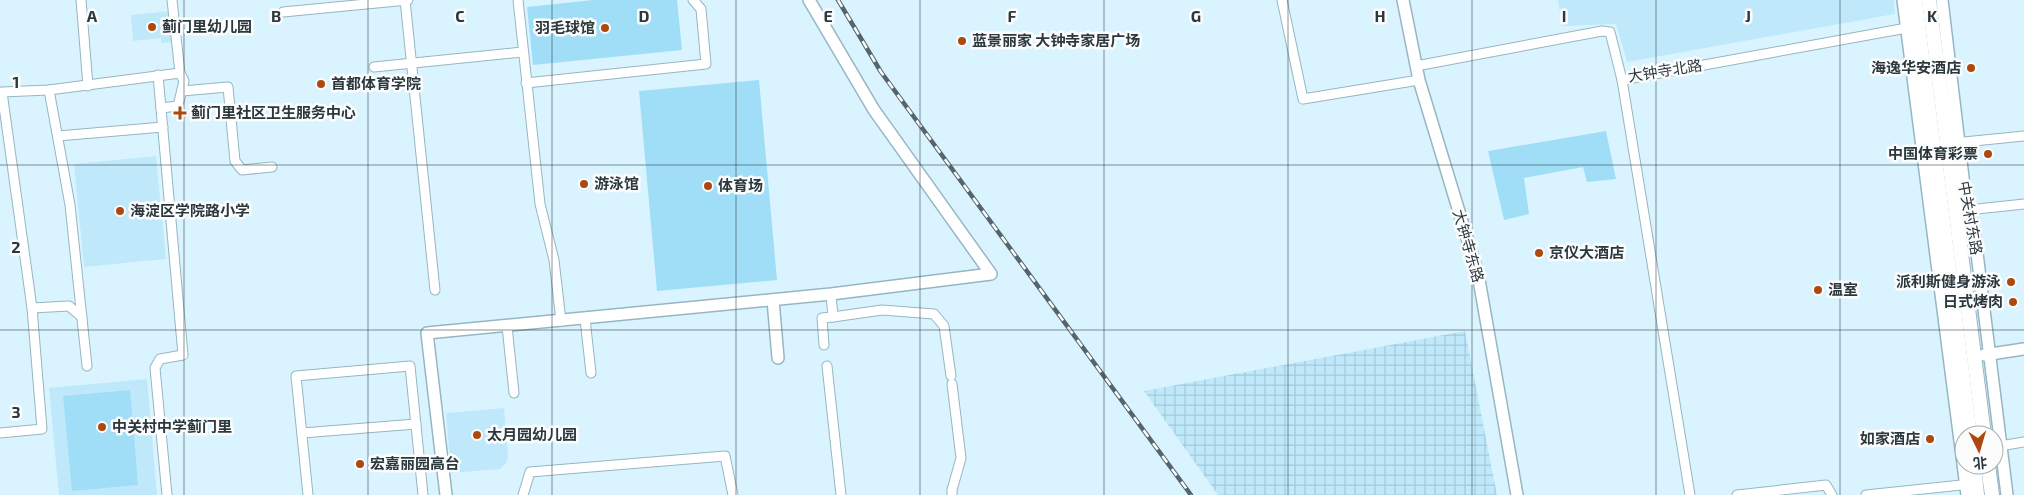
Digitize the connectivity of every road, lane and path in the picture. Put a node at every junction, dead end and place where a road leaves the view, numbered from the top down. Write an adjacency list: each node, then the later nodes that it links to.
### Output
1 (81, 0): 24 (street)
2 (172, 0): 19 (street)
3 (406, 0): 13 (street); 16 (street)
4 (518, 0): 15 (street)
5 (693, 0): 23 (street)
6 (809, 0): 37 (street)
7 (1282, 0): 21 (street)
8 (1403, 0): 17 (street, 大钟寺东路)
9 (1903, 0): 14 (street, 中关村东路)
10 (1915, 0): 14 (main road, 中关村东路)
11 (1929, 0): 32 (main road, 中关村东路)
12 (1942, 0): 32 (street, 中关村东路)
13 (283, 12)
14 (1912, 27): 22 (street, 大钟寺北路); 56 (main road, 中关村东路); 66 (street, 中关村东路)
15 (522, 52): 16 (street); 23 (street)
16 (411, 63): 18 (street); 36 (street)
17 (1416, 66): 21 (street, 大钟寺东路); 22 (street, 大钟寺北路)
18 (374, 67)
19 (180, 73): 20 (street); 26 (street)
20 (158, 75): 24 (street); 27 (street)
21 (1419, 80): 75 (street, 大钟寺东路)
22 (1622, 80): 76 (street)
23 (526, 83): 43 (street)
24 (88, 86): 25 (street)
25 (49, 90): 28 (street); 30 (street)
26 (182, 91): 27 (street); 33 (street)
27 (161, 108): 29 (street)
28 (2, 110): 39 (street)
29 (163, 128): 30 (street); 67 (street)
30 (58, 136): 40 (street)
31 (2024, 136): 32 (street)
32 (1953, 143): 35 (street, 中关村东路); 50 (main road, 中关村东路)
33 (272, 167)
34 (2024, 204): 35 (street)
35 (1968, 210): 49 (street, 中关村东路)
36 (435, 290)
37 (831, 294): 38 (street); 41 (street)
38 (772, 300): 42 (street); 48 (street)
39 (32, 308): 40 (street); 59 (street)
40 (82, 317): 51 (street)
41 (833, 317): 45 (street); 74 (street)
42 (584, 319): 43 (street); 53 (street)
43 (561, 321): 44 (street)
44 (507, 326): 54 (street); 70 (street)
45 (824, 345)
46 (2024, 349): 49 (street)
47 (2024, 356): 49 (street)
48 (778, 358)
49 (1990, 358): 50 (street); 58 (street, 中关村东路)
50 (1975, 360): 57 (main road, 中关村东路)
51 (87, 366)
52 (827, 366): 73 (street)
53 (591, 373)
54 (514, 393)
55 (416, 424): 60 (street); 60 (street); 69 (street)
56 (1969, 425)
57 (1983, 425)
58 (1995, 425)
59 (0, 433)
60 (302, 433): 68 (street)
61 (2024, 442): 62 (street)
62 (2004, 446)
63 (1973, 475): 66 (main road)
64 (1989, 475): 80 (main road)
65 (2002, 475): 81 (street, 中关村东路)
66 (1972, 490): 79 (street)
67 (167, 495)
68 (308, 495)
69 (423, 495)
70 (446, 495)
71 (523, 495): 72 (street)
72 (734, 495)
73 (841, 495)
74 (952, 495)
75 (1518, 495)
76 (1690, 495)
77 (1737, 495): 78 (street)
78 (1832, 495)
79 (1866, 495)
80 (1992, 495)
81 (2006, 495)

